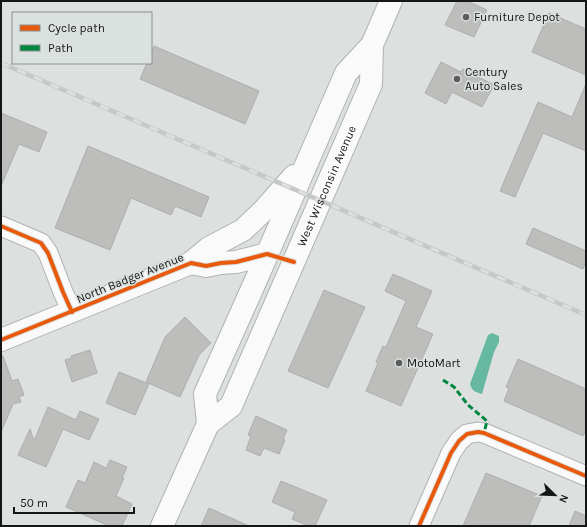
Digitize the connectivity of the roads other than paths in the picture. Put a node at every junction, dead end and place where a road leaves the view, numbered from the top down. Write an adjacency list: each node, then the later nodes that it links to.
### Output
1 (391, 1): 2 (main road, West Wisconsin Avenue)
2 (372, 45): 3 (main road, West Wisconsin Avenue); 7 (main road, West Wisconsin Avenue)
3 (308, 160): 5 (main road, North Badger Avenue); 6 (main road, West Wisconsin Avenue)
4 (1, 226): 9 (street)
5 (234, 236): 6 (main road); 8 (main road, North Badger Avenue)
6 (267, 254): 7 (main road); 8 (main road, North Badger Avenue); 10 (main road, West Wisconsin Avenue)
7 (294, 262): 12 (main road, West Wisconsin Avenue)
8 (191, 263): 9 (main road, North Badger Avenue)
9 (72, 312): 11 (main road, North Badger Avenue)
10 (241, 314): 12 (main road); 13 (main road, West Wisconsin Avenue)
11 (1, 340)
12 (246, 374): 13 (main road, West Wisconsin Avenue)
13 (208, 424): 15 (main road, West Wisconsin Avenue)
14 (586, 476): 16 (street)
15 (162, 526)
16 (419, 526)

